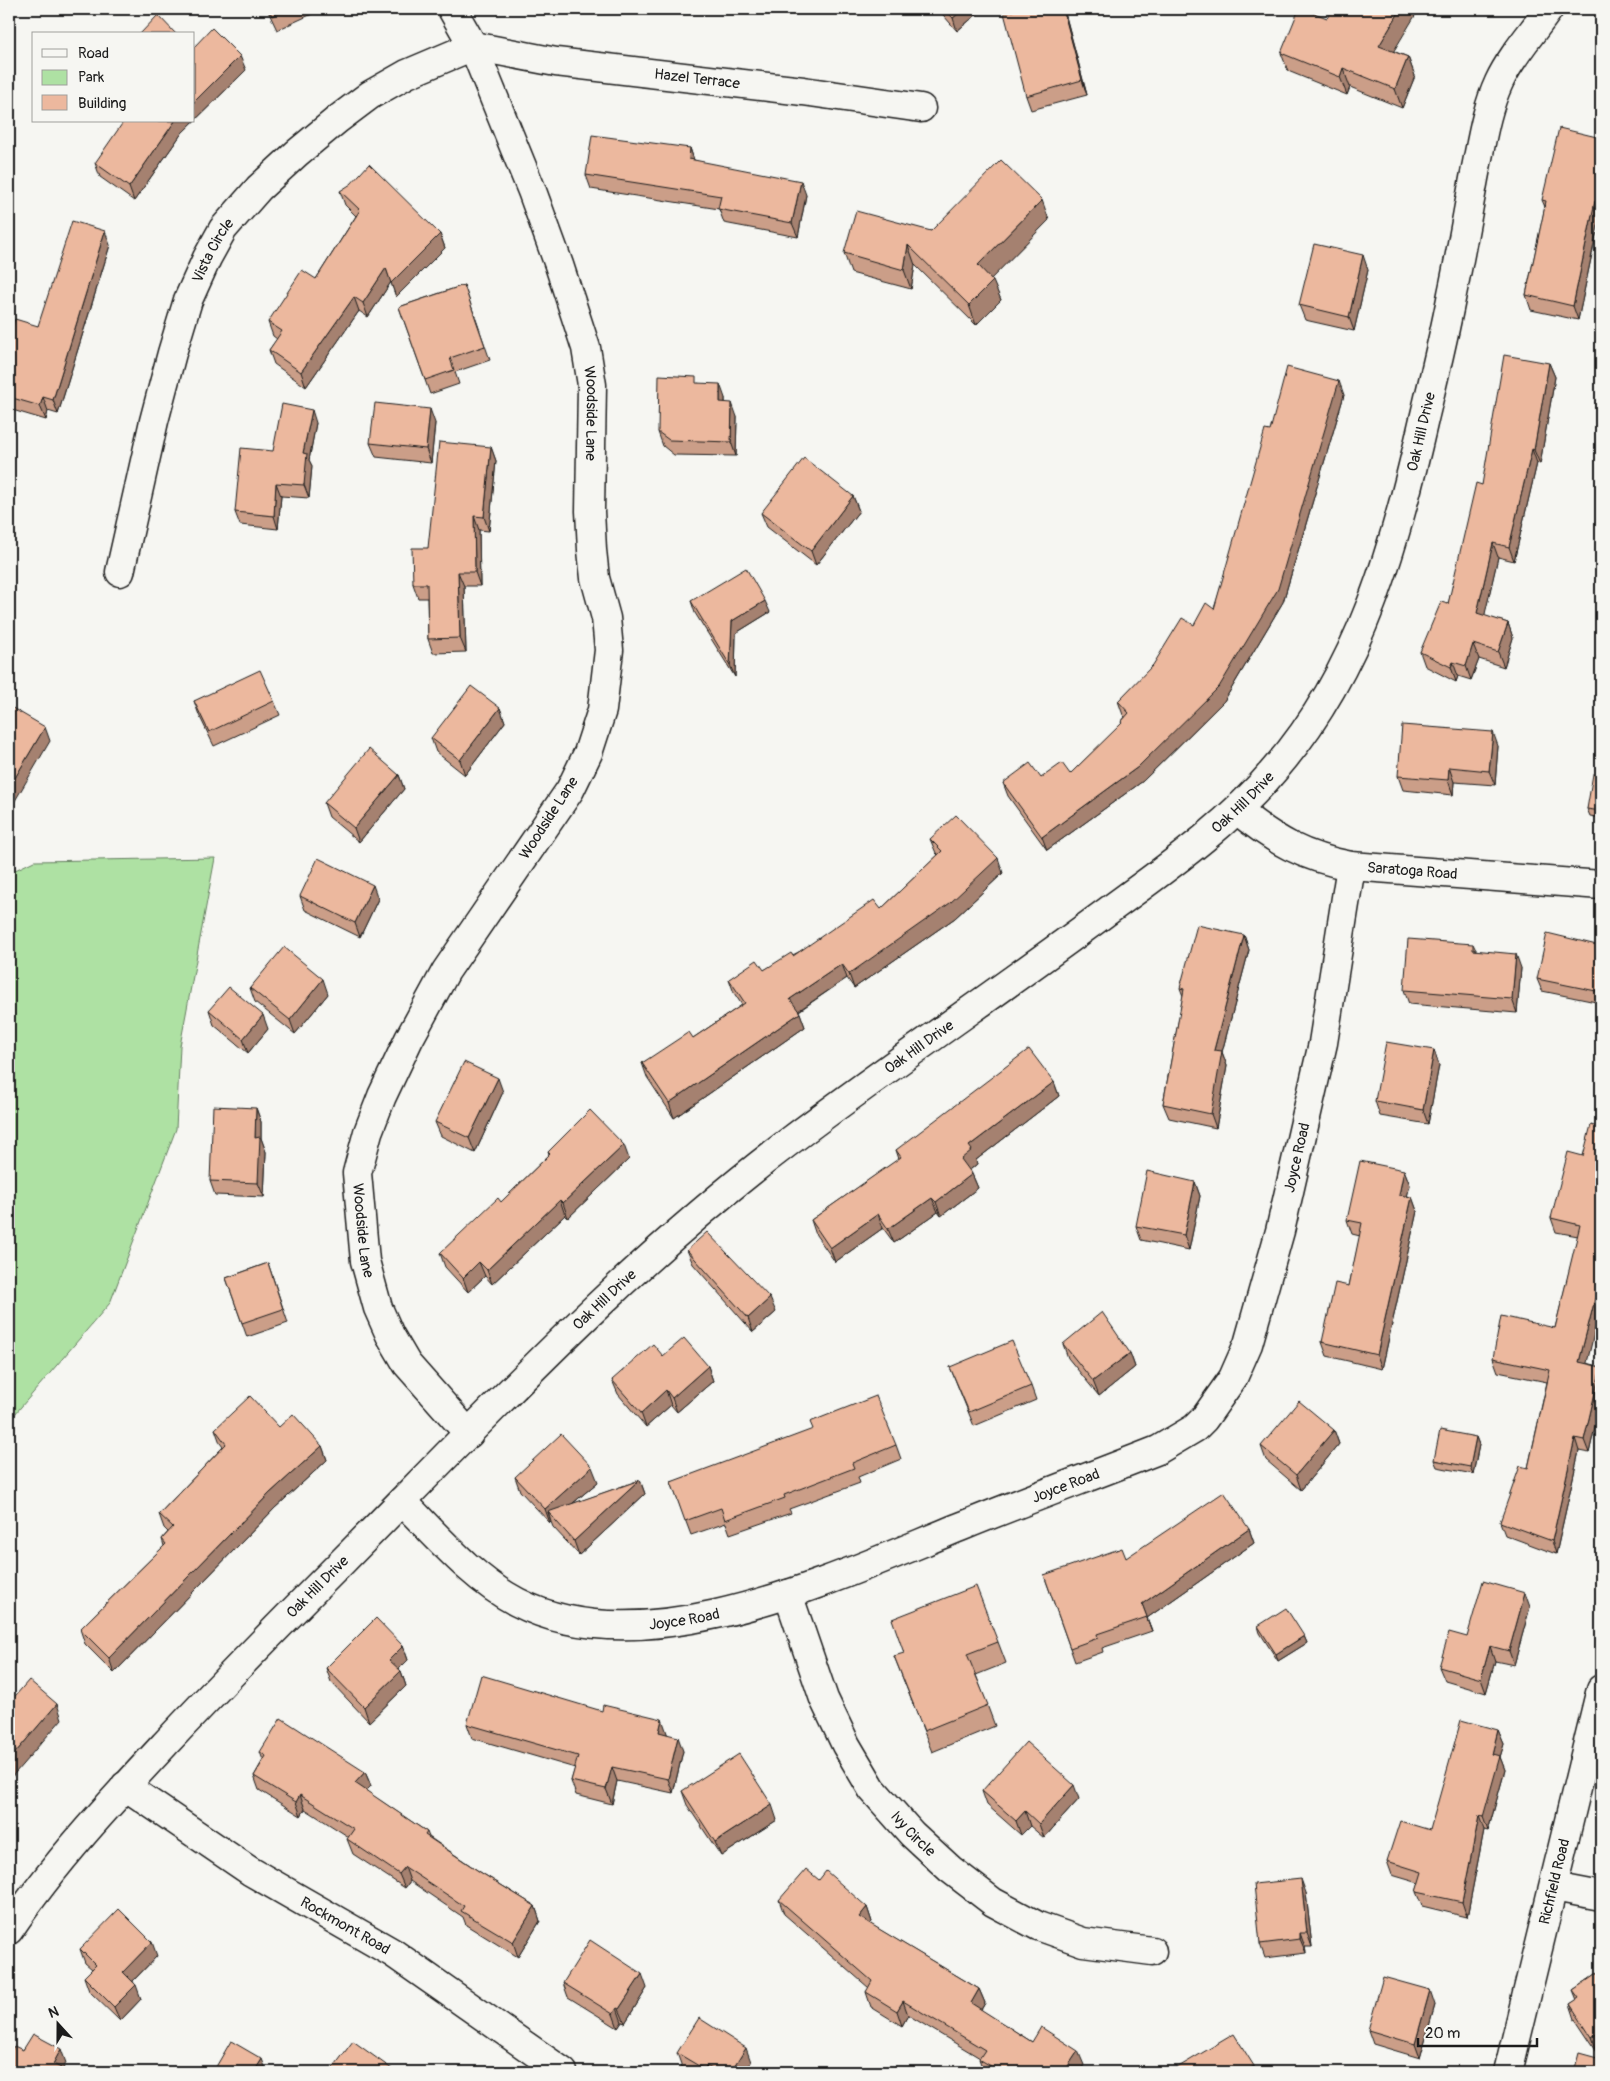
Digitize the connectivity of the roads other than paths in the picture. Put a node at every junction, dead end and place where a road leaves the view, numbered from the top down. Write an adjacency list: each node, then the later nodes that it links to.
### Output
1 (452, 9): 3 (street, Woodside Lane)
2 (1550, 9): 6 (street, Oak Hill Drive)
3 (473, 46): 4 (street, Hazel Terrace); 5 (street, Vista Circle); 9 (street, Woodside Lane)
4 (921, 108)
5 (120, 572)
6 (1238, 810): 7 (street, Saratoga Road); 9 (street, Oak Hill Drive)
7 (1351, 866): 8 (street, Saratoga Road); 11 (street, Joyce Road)
8 (1601, 885)
9 (469, 1434): 10 (street, Oak Hill Drive)
10 (402, 1501): 11 (street, Joyce Road); 13 (street, Oak Hill Drive)
11 (788, 1594): 17 (street, Ivy Circle)
12 (1601, 1690): 14 (street, Richfield Road)
13 (125, 1786): 16 (street, Oak Hill Drive); 18 (street, Rockmont Road)
14 (1554, 1887): 15 (street); 19 (street, Richfield Road)
15 (1601, 1896)
16 (9, 1930)
17 (1152, 1951)
18 (563, 2072)
19 (1508, 2072)

